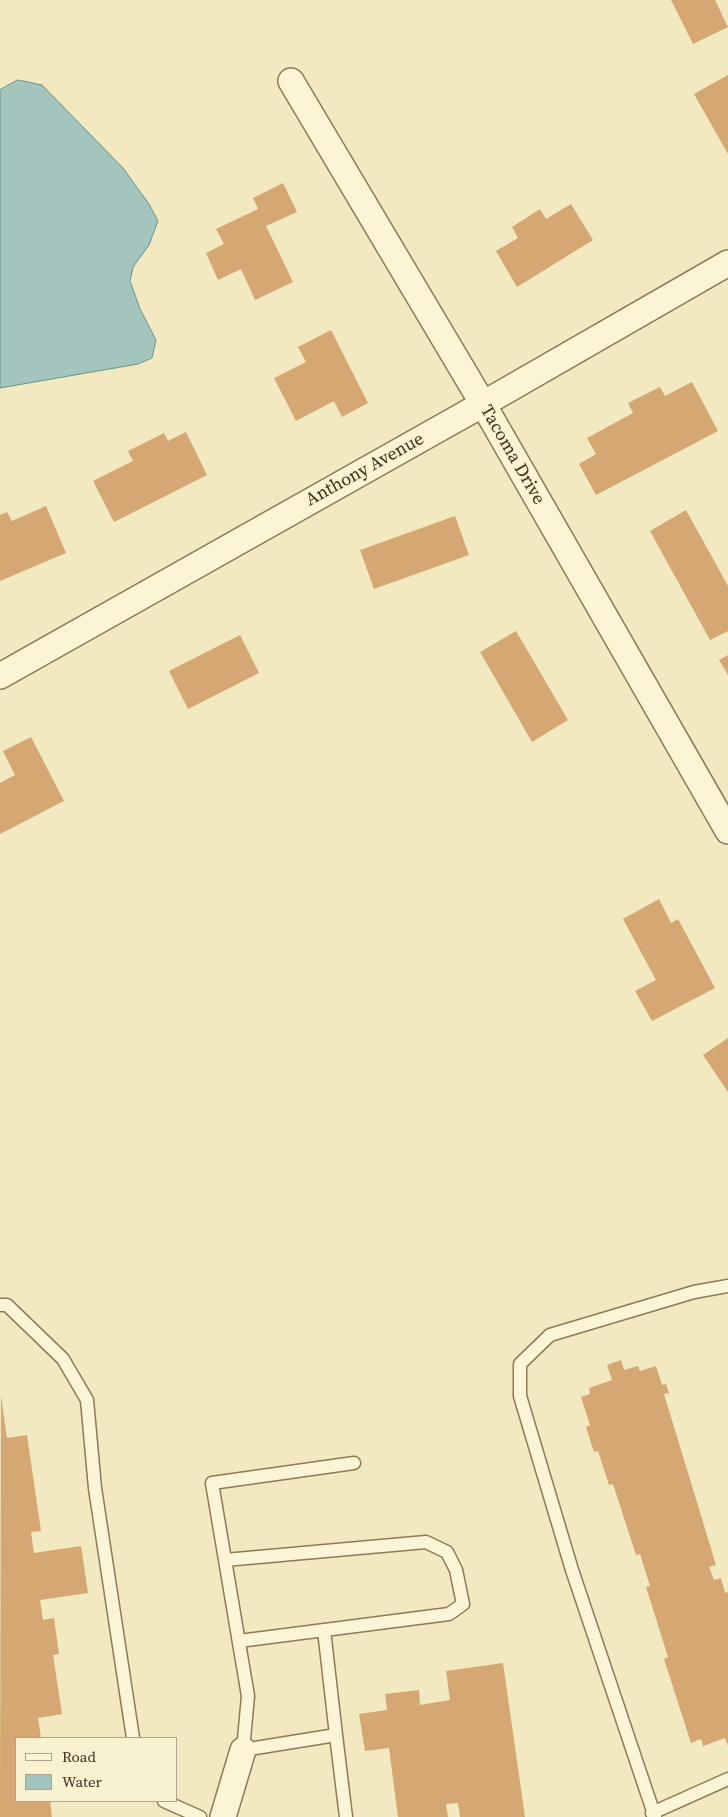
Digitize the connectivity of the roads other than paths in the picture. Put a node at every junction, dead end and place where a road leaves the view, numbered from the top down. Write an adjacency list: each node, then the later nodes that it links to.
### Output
1 (291, 81): 3 (street, Tacoma Drive)
2 (728, 263): 3 (street, Anthony Avenue)
3 (483, 404): 4 (street, Anthony Avenue); 5 (street, Tacoma Drive)
4 (0, 676)
5 (728, 831)
6 (728, 1286): 17 (lane)
7 (0, 1305): 13 (lane)
8 (354, 1462): 9 (lane)
9 (225, 1560): 10 (lane); 11 (lane)
10 (324, 1630): 11 (lane); 12 (lane)
11 (238, 1641): 14 (lane)
12 (336, 1735): 14 (lane); 20 (lane)
13 (133, 1737)
14 (243, 1750): 19 (street)
15 (728, 1779): 17 (lane)
16 (166, 1802): 18 (lane)
17 (653, 1815)
18 (200, 1817)
19 (223, 1817)
20 (346, 1817)

